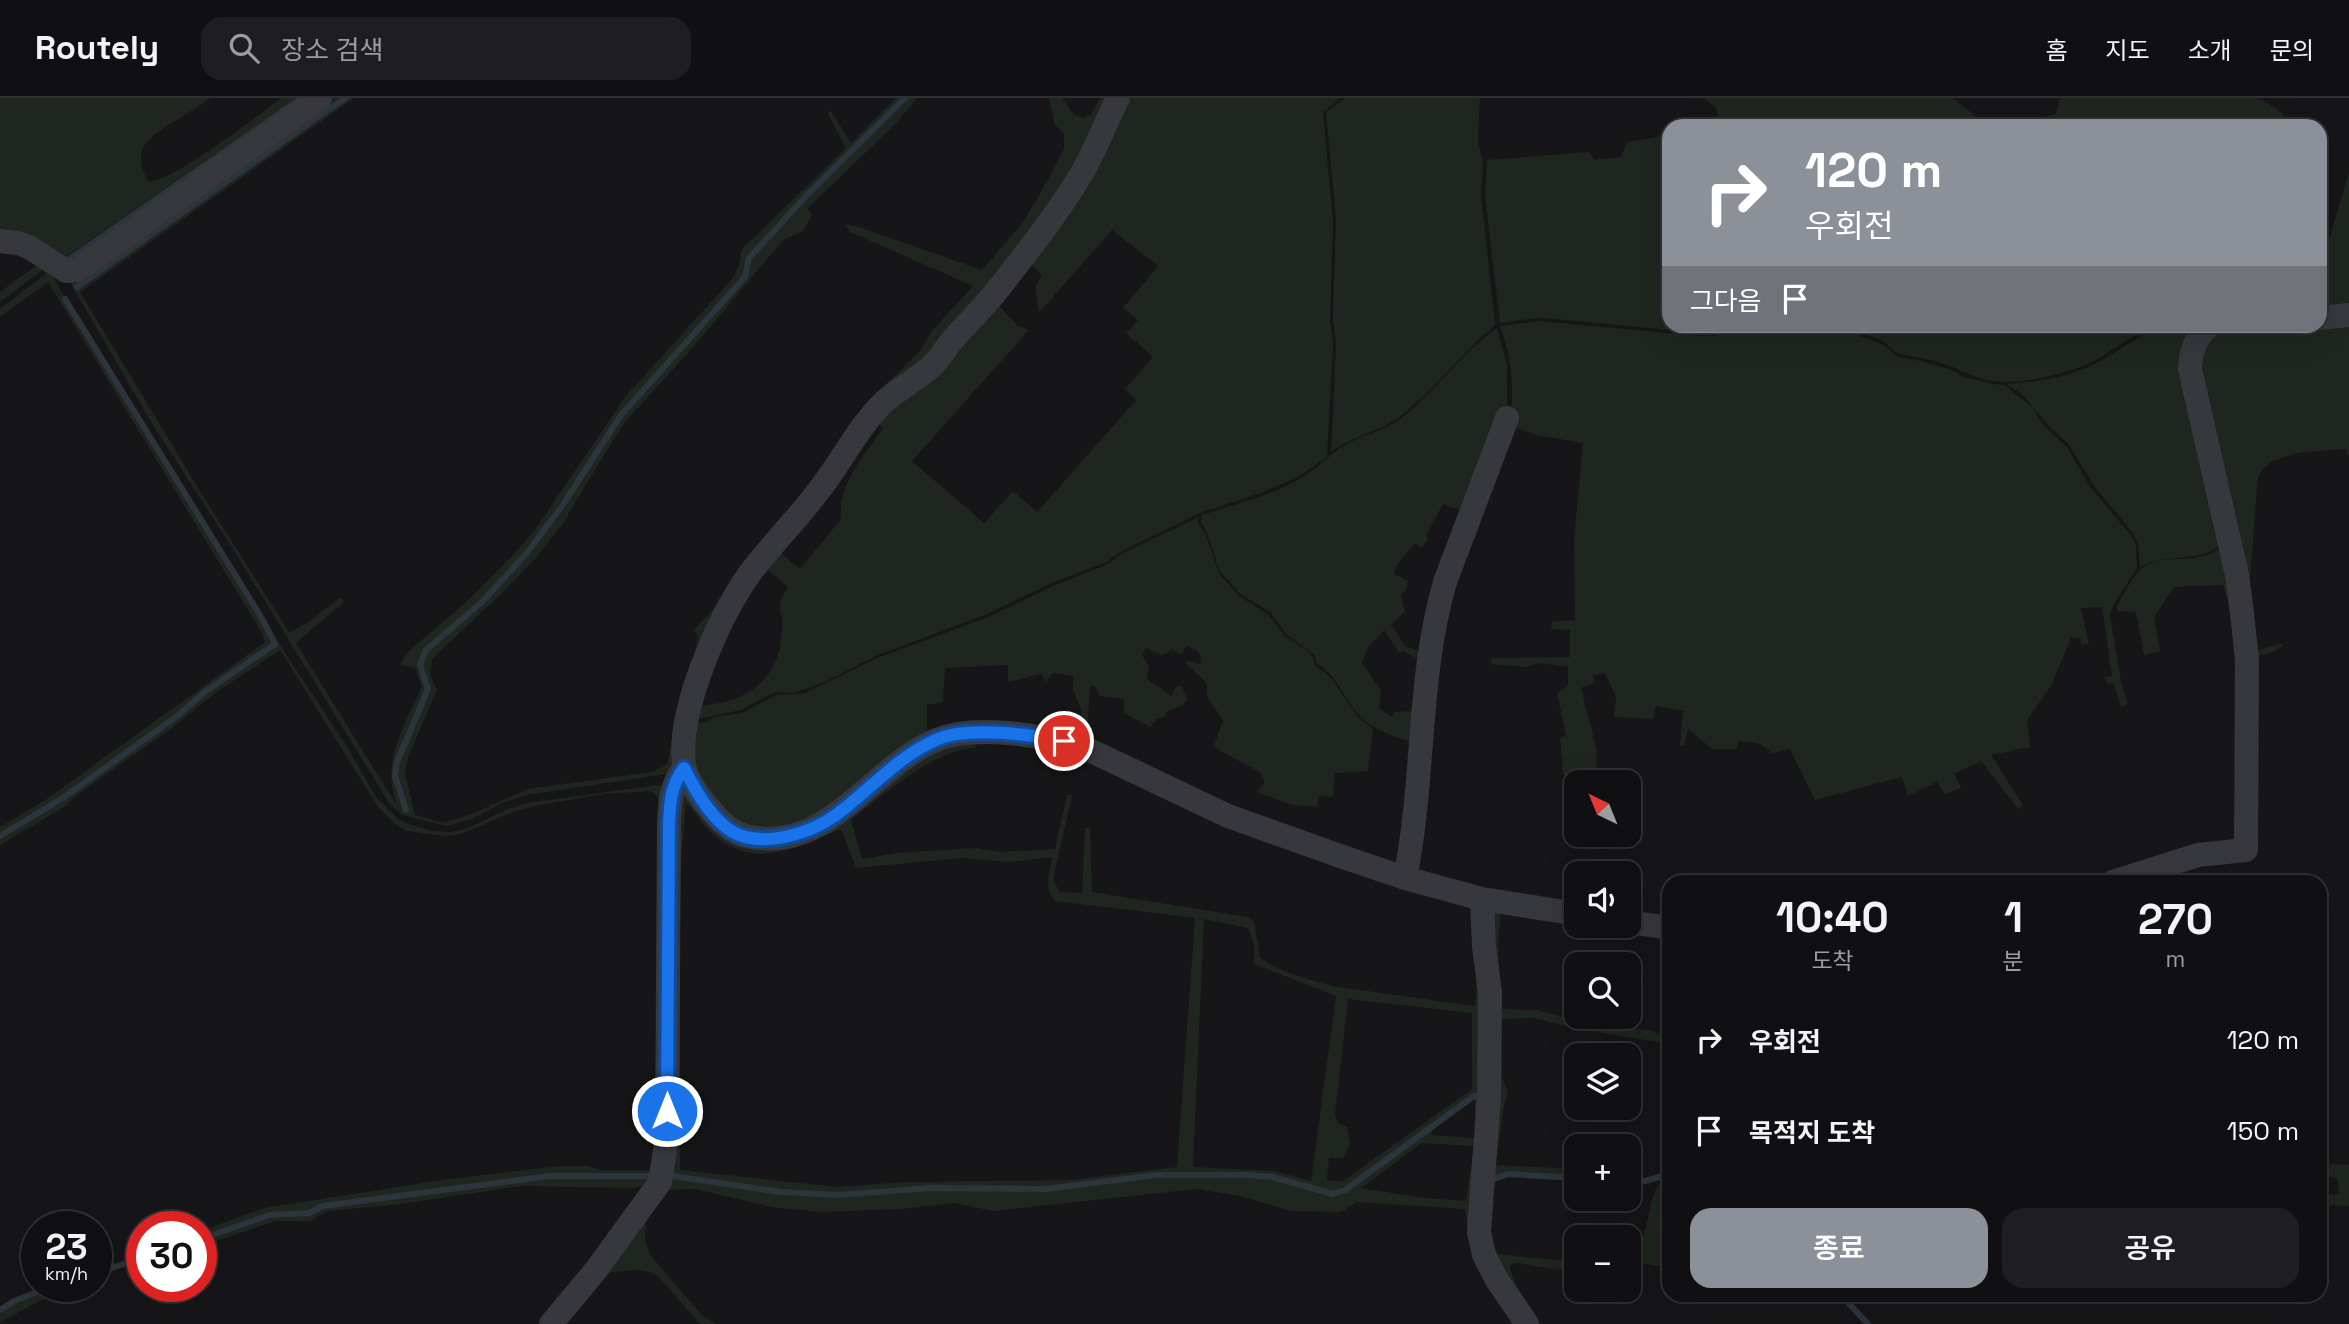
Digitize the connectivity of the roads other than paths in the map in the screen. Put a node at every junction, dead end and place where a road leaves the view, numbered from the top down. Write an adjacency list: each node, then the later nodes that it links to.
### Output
1 (320, 98): 3 (street)
2 (1118, 98): 8 (street)
3 (0, 241)
4 (2349, 315): 5 (street)
5 (2327, 317)
6 (2202, 333): 9 (street)
7 (1507, 418): 10 (street)
8 (684, 768): 10 (street); 15 (street)
9 (2135, 875)
10 (1405, 878): 11 (street)
11 (1482, 899): 12 (street); 16 (street)
12 (1564, 912)
13 (1641, 924): 14 (street)
14 (1662, 927)
15 (551, 1324)
16 (1527, 1324)

